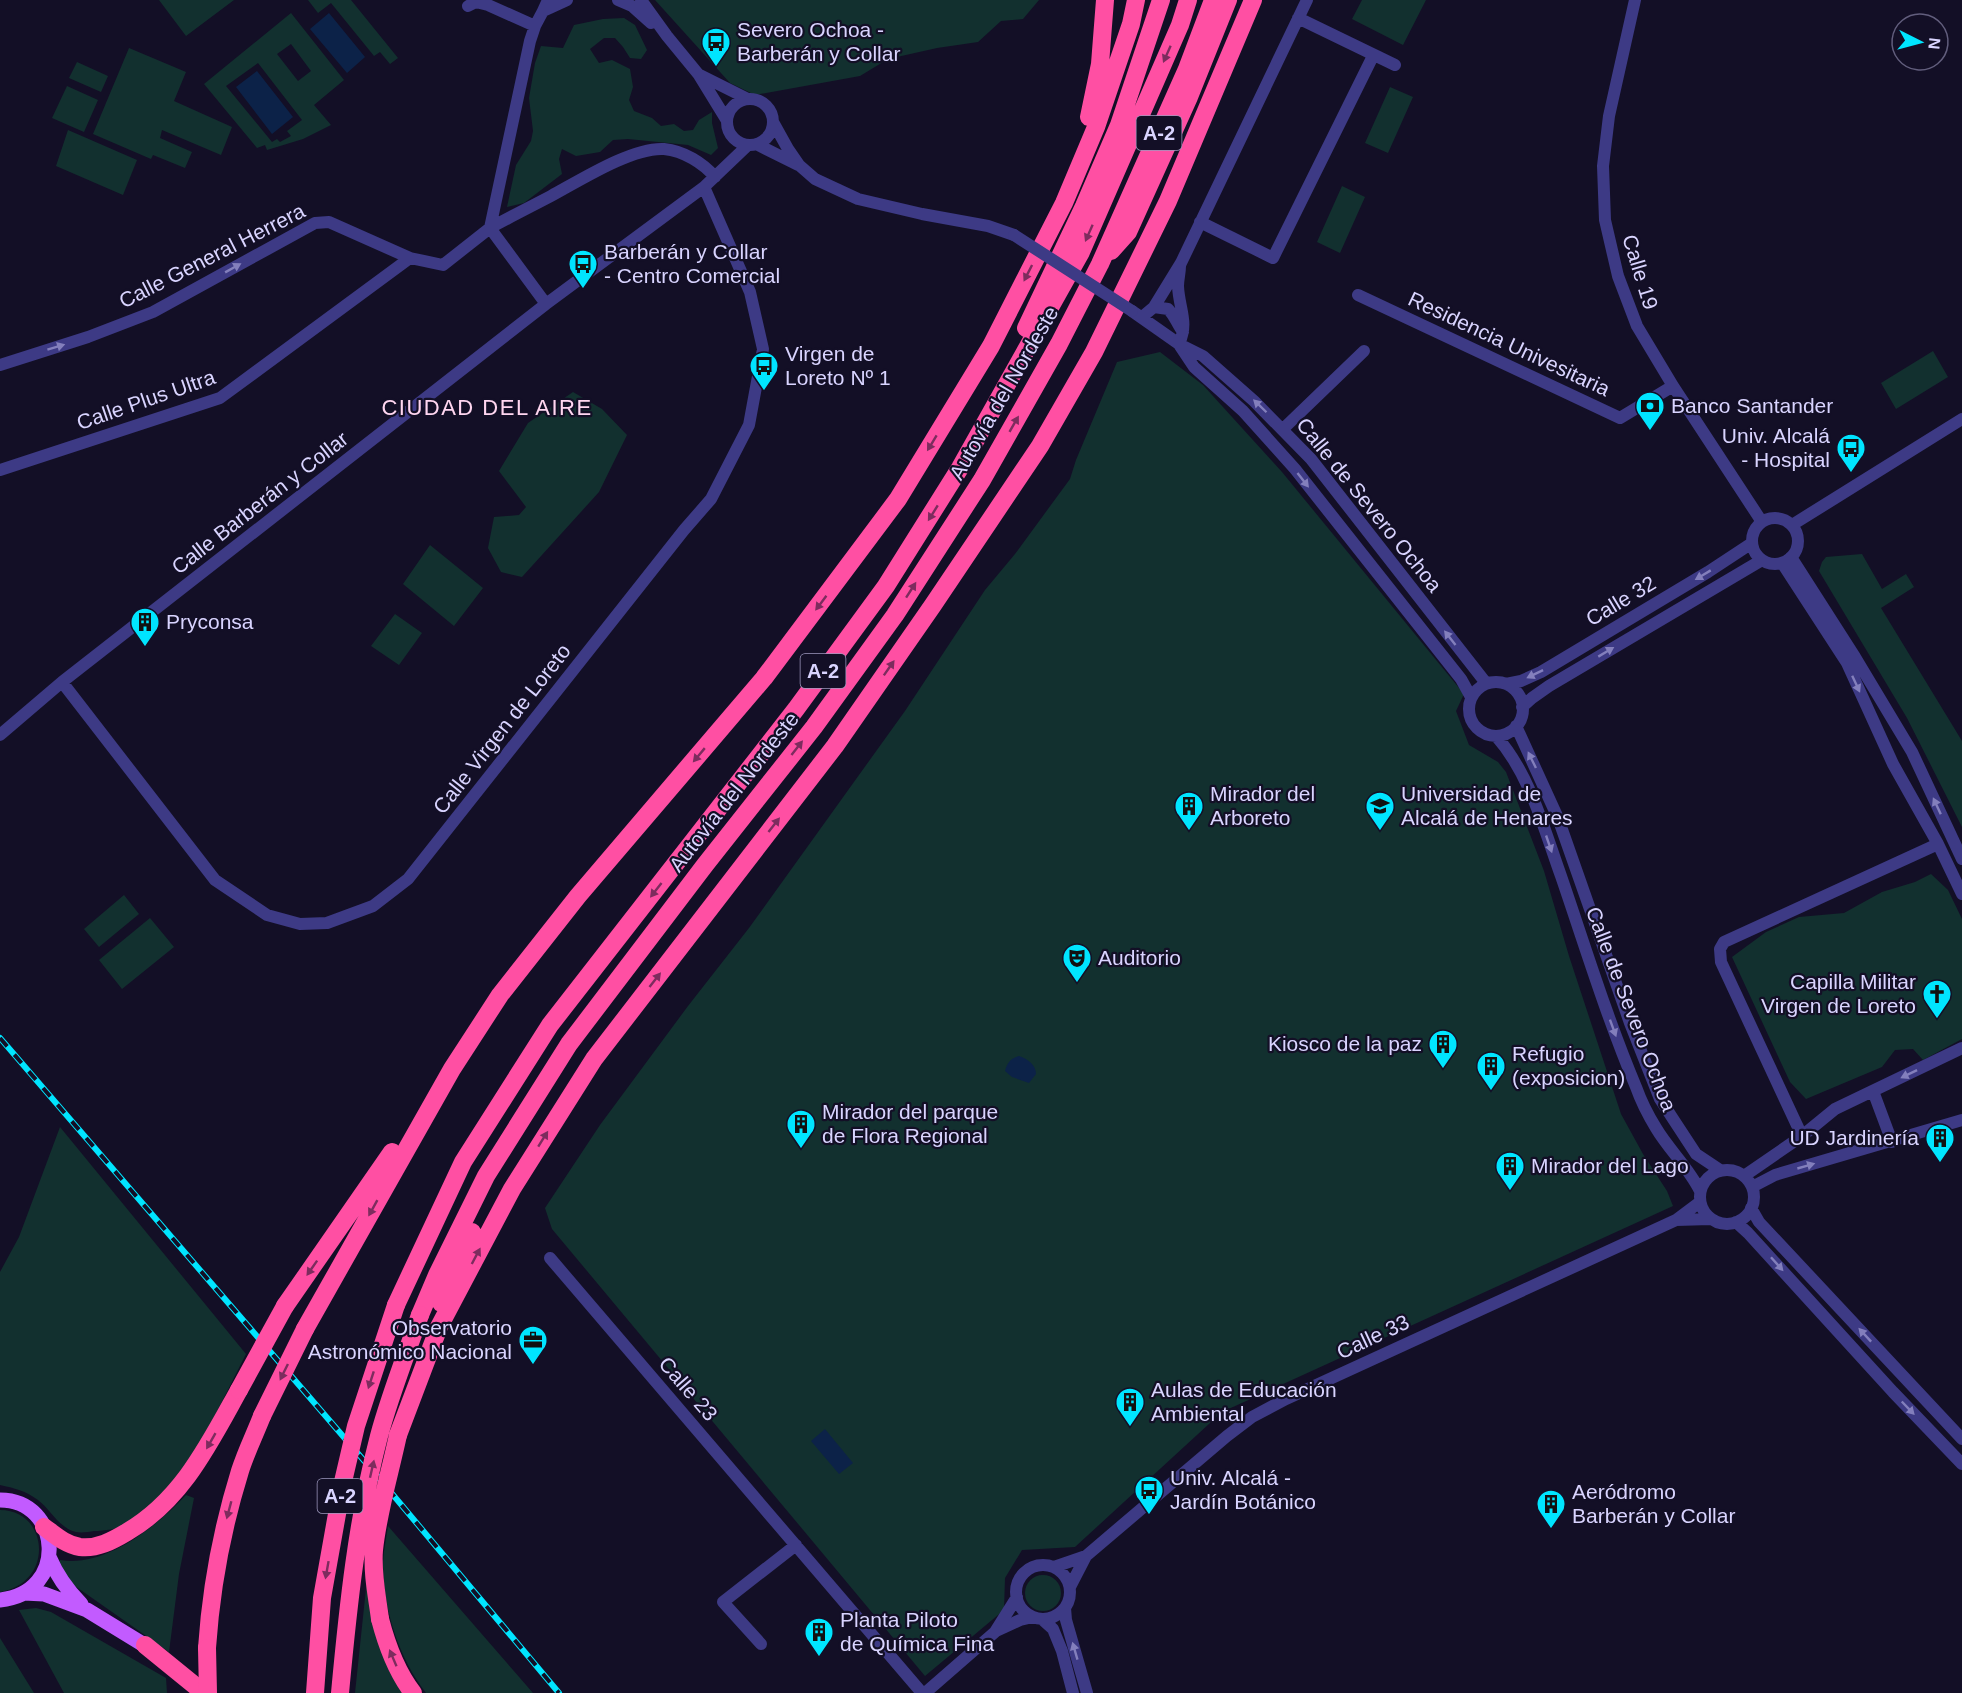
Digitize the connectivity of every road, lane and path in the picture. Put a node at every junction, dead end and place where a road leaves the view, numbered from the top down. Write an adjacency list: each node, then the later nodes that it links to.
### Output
1 (567, 0): 14 (street)
2 (618, 0): 17 (street)
3 (641, 0): 17 (street)
4 (1105, 0): 30 (highway)
5 (1136, 0): 30 (highway)
6 (1161, 0): 46 (highway)
7 (1188, 0): 46 (highway, A-2, one-way to 46)
8 (1213, 0): 35 (highway, A-2)
9 (1228, 0): 35 (highway)
10 (1253, 0): 80 (highway, one-way to 10)
11 (1307, 0): 15 (street)
12 (1635, 0): 43 (street, Calle 19)
13 (468, 6): 16 (street)
14 (546, 6): 16 (street)
15 (1298, 18): 18 (street); 31 (street)
16 (535, 26): 32 (street)
17 (667, 36): 20 (street)
18 (1373, 56): 19 (street); 31 (street)
19 (1395, 65)
20 (699, 75): 21 (street); 22 (street)
21 (748, 99): 22 (street); 23 (street)
22 (726, 119): 24 (street)
23 (774, 122): 25 (street); 26 (street, Calle de Severo Ochoa)
24 (731, 137): 25 (street); 27 (street)
25 (752, 145): 26 (street, Calle de Severo Ochoa); 27 (street, Calle Barberán y Collar)
26 (799, 165): 39 (street, Calle de Severo Ochoa, bridge)
27 (725, 166): 28 (street, Calle Barberán y Collar)
28 (715, 177): 29 (street, Calle Barberán y Collar); 32 (street)
29 (704, 187): 37 (street, Calle Barberán y Collar); 53 (street, Calle Virgen de Loreto)
30 (1064, 203): 64 (highway, one-way to 64)
31 (1200, 222): 34 (street)
32 (490, 228): 33 (street, Calle General Herrera); 37 (street)
33 (410, 258): 42 (street, Calle General Herrera, one-way to 33); 47 (street, Calle Plus Ultra)
34 (1181, 263): 38 (street); 40 (street)
35 (1100, 264): 65 (highway, Autovía del Nordeste / A-2, one-way to 35)
36 (1358, 295): 43 (street, Residencia Univesitaria)
37 (546, 304): 53 (street, Calle Barberán y Collar)
38 (1154, 307): 39 (street); 40 (street, Calle de Severo Ochoa)
39 (1137, 314): 40 (street, Calle de Severo Ochoa)
40 (1181, 339): 45 (street, Calle de Severo Ochoa, one-way to 40); 56 (street, Calle de Severo Ochoa, one-way to 56)
41 (1364, 351): 45 (street)
42 (0, 365)
43 (1673, 386): 48 (street, Calle 19)
44 (1962, 419): 49 (street)
45 (1283, 429): 54 (street, Calle de Severo Ochoa, one-way to 45)
46 (960, 468): 101 (highway, A-2, one-way to 101, bridge)
47 (0, 470)
48 (1762, 522): 49 (street); 50 (street)
49 (1792, 525): 52 (street)
50 (1752, 543): 51 (street); 55 (street, Calle 32, one-way to 55)
51 (1762, 560): 52 (street); 57 (street, Calle 32, one-way to 51)
52 (1786, 560): 61 (street, one-way to 61); 62 (street, one-way to 52)
53 (62, 682): 59 (street, Calle Barberán y Collar)
54 (1486, 683): 55 (street); 56 (street)
55 (1506, 684): 57 (street)
56 (1471, 698): 60 (street)
57 (1522, 707): 58 (street)
58 (1516, 726): 60 (street); 71 (street, Calle de Severo Ochoa, one-way to 58)
59 (0, 735)
60 (1496, 736): 74 (street, Calle de Severo Ochoa, one-way to 74)
61 (1938, 844): 63 (street); 69 (street)
62 (1962, 859)
63 (1962, 894)
64 (500, 995): 84 (highway, one-way to 84, bridge); 99 (highway, one-way to 99, bridge)
65 (569, 1044): 80 (highway); 80 (highway, Autovía del Nordeste / A-2)
66 (1962, 1048): 67 (street, one-way to 67)
67 (1873, 1091): 69 (street); 70 (street)
68 (1962, 1120): 70 (street)
69 (1802, 1136): 72 (street)
70 (1892, 1142): 73 (street, one-way to 70)
71 (1720, 1170): 72 (street); 74 (street)
72 (1744, 1176): 73 (street)
73 (1752, 1187): 75 (street)
74 (1700, 1196): 76 (street); 77 (street, Calle 33)
75 (1751, 1208): 78 (street); 81 (street, one-way to 75)
76 (1710, 1219): 77 (street, Calle 33); 78 (street)
77 (1676, 1220): 86 (street, Calle 33)
78 (1736, 1222): 82 (street, one-way to 82)
79 (550, 1258): 85 (street, Calle 23)
80 (431, 1322): 102 (highway, A-2, one-way to 80, bridge); 103 (highway, one-way to 80, bridge)
81 (1962, 1439)
82 (1962, 1464)
83 (0, 1500): 84 (main road)
84 (44, 1527): 87 (main road)
85 (796, 1545): 97 (street); 104 (street, Calle 23)
86 (1086, 1556): 88 (street, Calle 33); 89 (street, Calle 33)
87 (49, 1557): 90 (main road); 94 (main road)
88 (1054, 1567): 89 (street); 91 (street)
89 (1070, 1587): 93 (street)
90 (24, 1593): 92 (main road); 94 (main road)
91 (1017, 1597): 95 (street); 96 (street)
92 (0, 1600)
93 (1065, 1608): 95 (street); 106 (street, one-way to 93)
94 (87, 1610): 98 (main road)
95 (1038, 1618): 96 (street); 105 (street)
96 (995, 1632): 104 (street)
97 (761, 1644)
98 (145, 1645): 99 (highway); 100 (main road)
99 (206, 1693)
100 (220, 1693)
101 (315, 1693)
102 (340, 1693)
103 (413, 1693)
104 (924, 1693)
105 (1073, 1693)
106 (1087, 1693)

